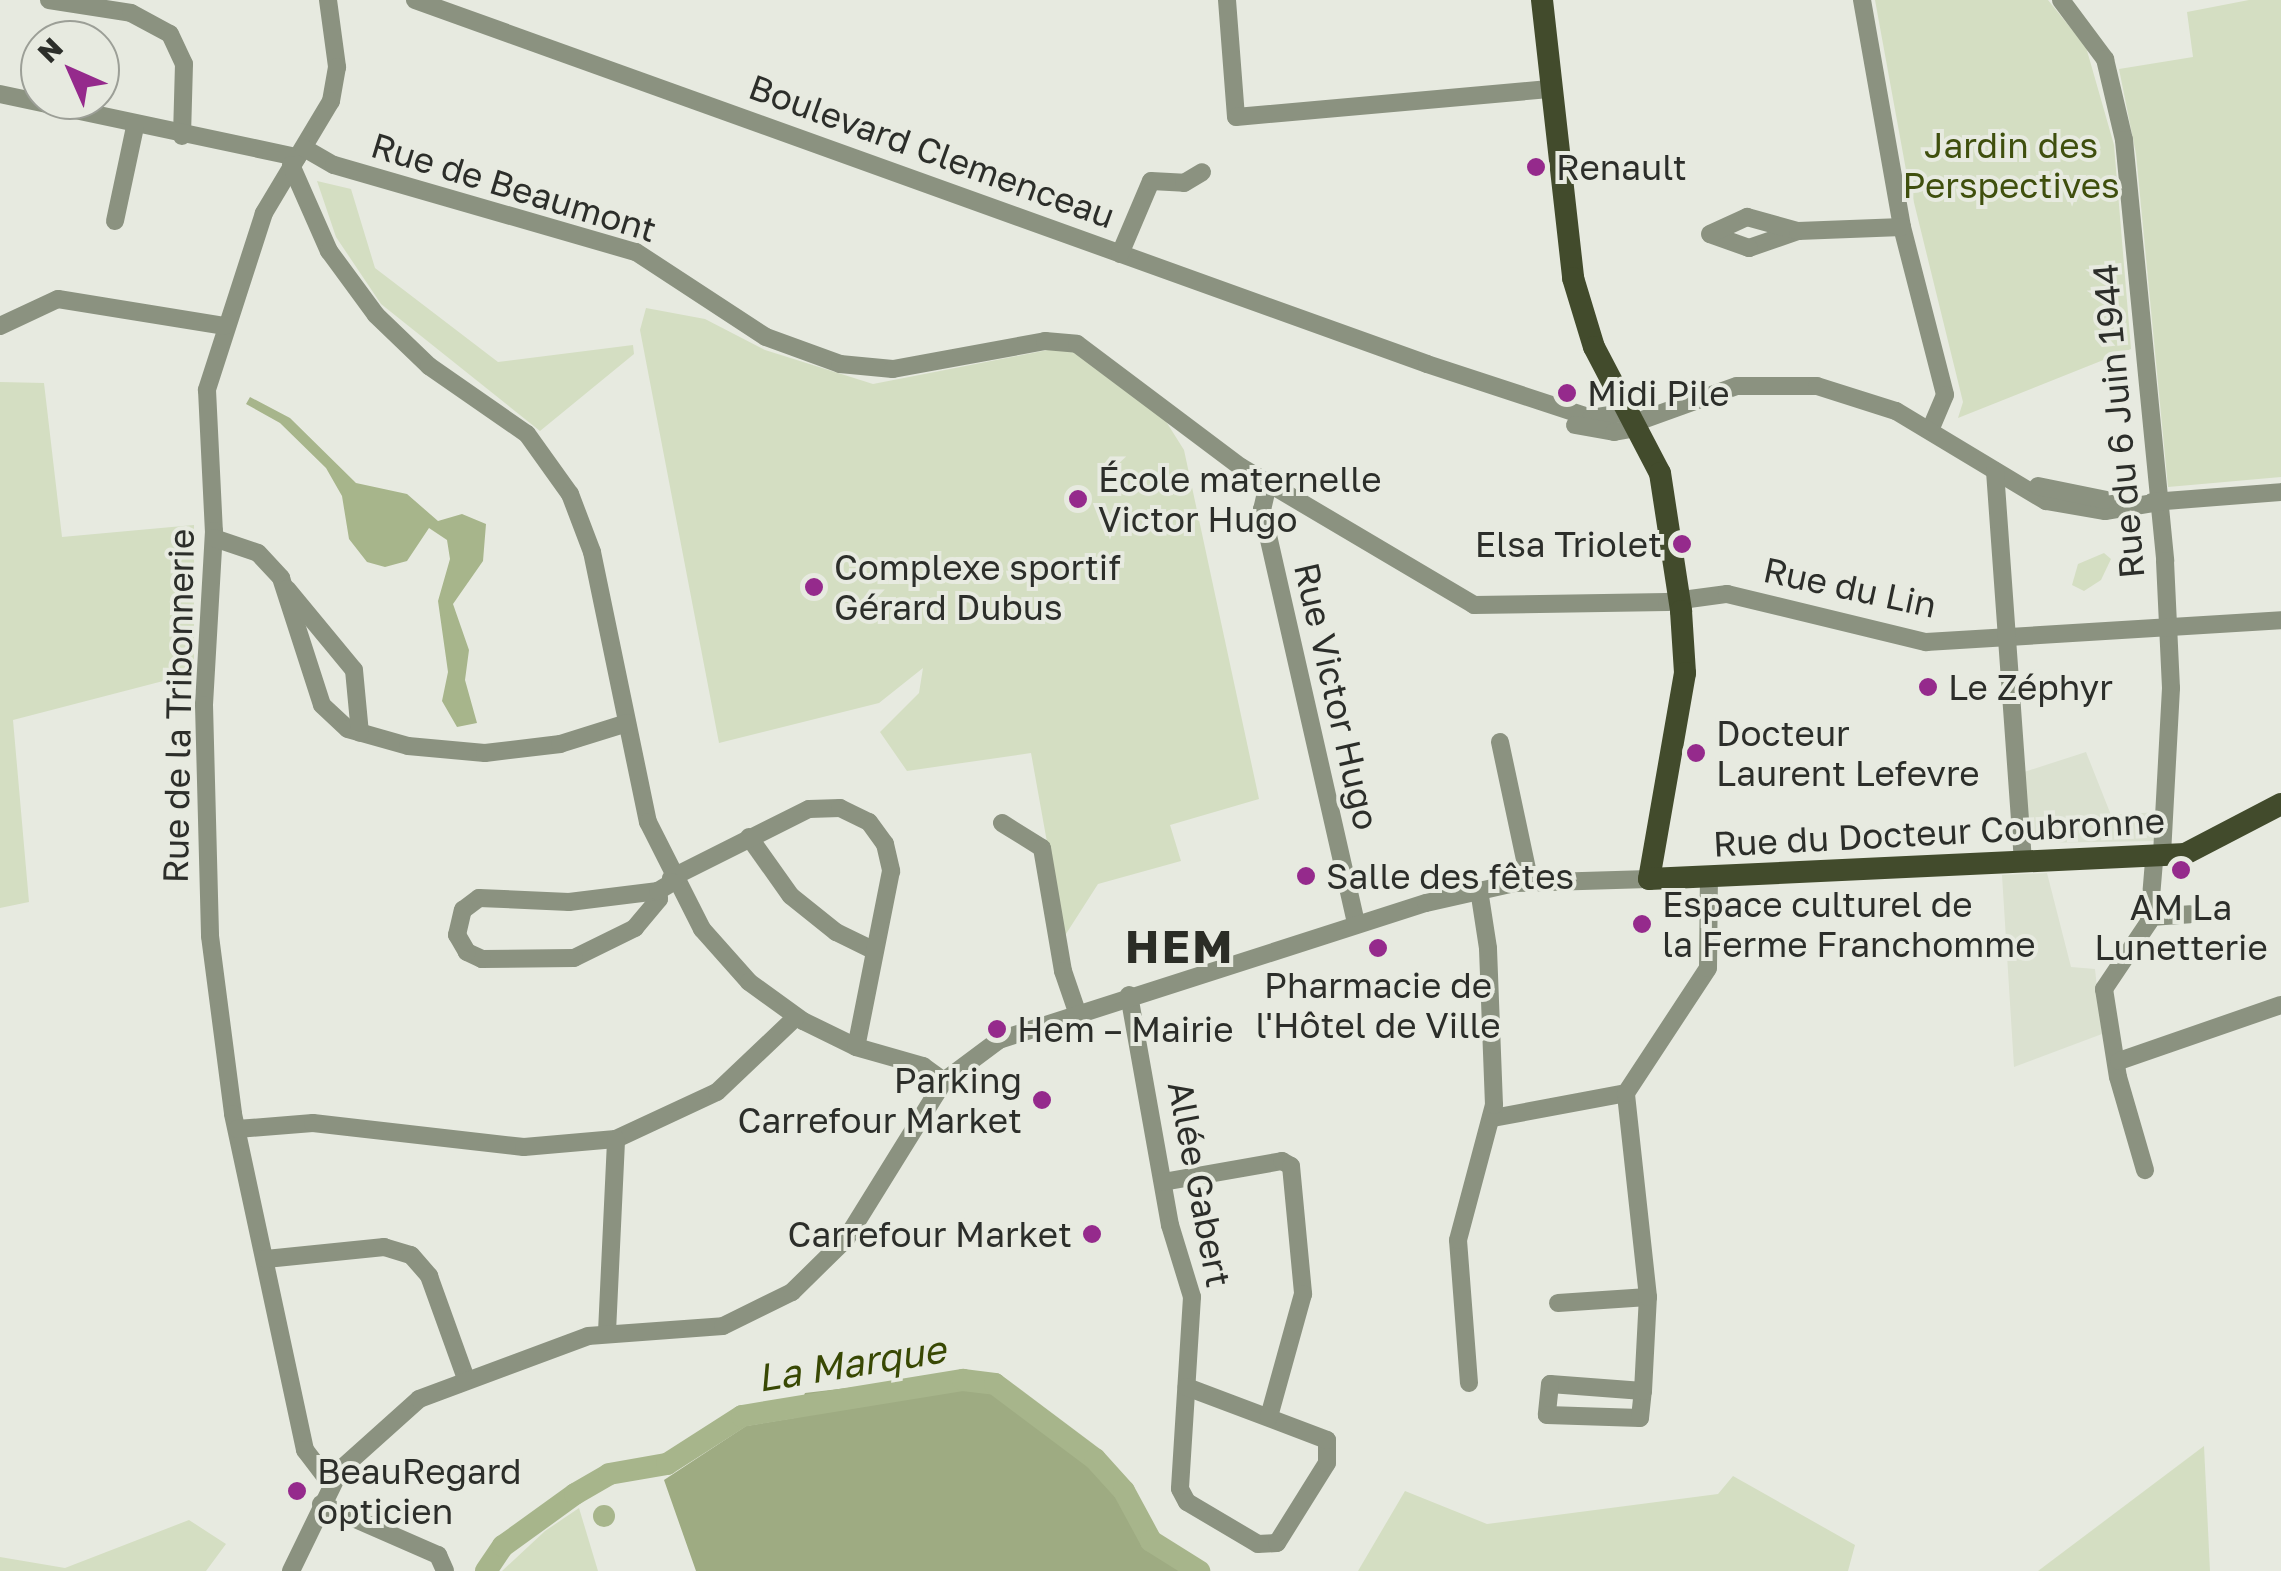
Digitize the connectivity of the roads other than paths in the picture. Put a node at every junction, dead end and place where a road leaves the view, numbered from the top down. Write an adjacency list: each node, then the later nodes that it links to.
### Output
1 (49, 0): 11 (street)
2 (328, 0): 12 (street, Rue de la Tribonnerie)
3 (415, 0): 17 (street, Boulevard Clemenceau)
4 (1227, 0): 8 (street)
5 (1542, 0): 8 (main road)
6 (1862, 0): 15 (street)
7 (2060, 0): 25 (street, Rue du 6 Juin 1944)
8 (1549, 89): 20 (main road)
9 (0, 94): 10 (street, Rue de Beaumont)
10 (136, 127): 11 (street, Rue de Beaumont); 14 (street)
11 (182, 136): 12 (street, Rue de Beaumont)
12 (295, 160): 19 (street, Rue de la Tribonnerie); 23 (street, Rue de Beaumont); 32 (street)
13 (1202, 172): 17 (street)
14 (115, 222)
15 (1902, 227): 16 (street); 21 (street)
16 (1798, 231)
17 (1120, 254): 20 (street, Boulevard Clemenceau)
18 (0, 326): 19 (street)
19 (224, 326): 26 (street, Rue de la Tribonnerie)
20 (1633, 421): 21 (street, Boulevard Clemenceau); 28 (main road)
21 (1930, 430): 22 (street, Boulevard Clemenceau)
22 (1995, 471): 25 (street, Boulevard Clemenceau); 31 (street)
23 (1268, 484): 28 (street, Rue de Beaumont); 47 (street, Rue Victor Hugo)
24 (2281, 492): 25 (street, Boulevard Clemenceau)
25 (2160, 502): 30 (street, Rue du 6 Juin 1944)
26 (214, 538): 27 (street); 58 (street, Rue de la Tribonnerie)
27 (284, 585): 33 (street); 33 (street)
28 (1680, 600): 31 (street, Rue du Lin); 40 (main road)
29 (2281, 620): 30 (street, Rue du Lin)
30 (2168, 630): 31 (street, Rue du Lin); 38 (street, Rue du 6 Juin 1944)
31 (2008, 638): 39 (street)
32 (627, 723): 33 (street); 43 (street)
33 (360, 733)
34 (1500, 742): 42 (street)
35 (2281, 804): 38 (main road, Rue du Docteur Coubronne)
36 (1002, 823): 51 (street)
37 (749, 838): 43 (street); 48 (street); 48 (street)
38 (2162, 854): 39 (main road, Rue du Docteur Coubronne); 46 (street, Rue du 6 Juin 1944)
39 (2023, 862): 41 (main road, Rue du Docteur Coubronne)
40 (1649, 879): 41 (main road, Rue du Docteur Coubronne); 42 (street)
41 (1709, 879): 56 (street)
42 (1530, 882): 44 (street)
43 (667, 884): 43 (street); 52 (street)
44 (1478, 890): 47 (street); 57 (street)
45 (2190, 914): 46 (street)
46 (2151, 917): 54 (street)
47 (1356, 924): 49 (street)
48 (876, 952): 53 (street)
49 (1129, 995): 51 (street); 61 (street, Allée Gabert)
50 (2281, 1005): 54 (street)
51 (1076, 1012): 55 (street)
52 (796, 1017): 53 (street); 59 (street)
53 (856, 1047): 55 (street)
54 (2119, 1062): 60 (street)
55 (944, 1081): 65 (street)
56 (1626, 1094): 57 (street); 63 (street)
57 (1492, 1118): 67 (street)
58 (237, 1129): 59 (street); 62 (street, Rue de la Tribonnerie)
59 (616, 1139): 65 (street)
60 (2144, 1170)
61 (1163, 1182): 68 (street, Allée Gabert); 70 (street)
62 (266, 1259): 66 (street); 71 (street, Rue de la Tribonnerie)
63 (1648, 1298): 64 (street); 69 (street)
64 (1558, 1303)
65 (607, 1332): 66 (street)
66 (466, 1379): 71 (street)
67 (1469, 1383)
68 (1186, 1388): 70 (street, Allée Gabert); 70 (street, Allée Gabert)
69 (1642, 1391): 69 (street)
70 (1269, 1417)
71 (331, 1484): 72 (street)
72 (322, 1504): 73 (street); 74 (street)
73 (291, 1571)
74 (445, 1571)

